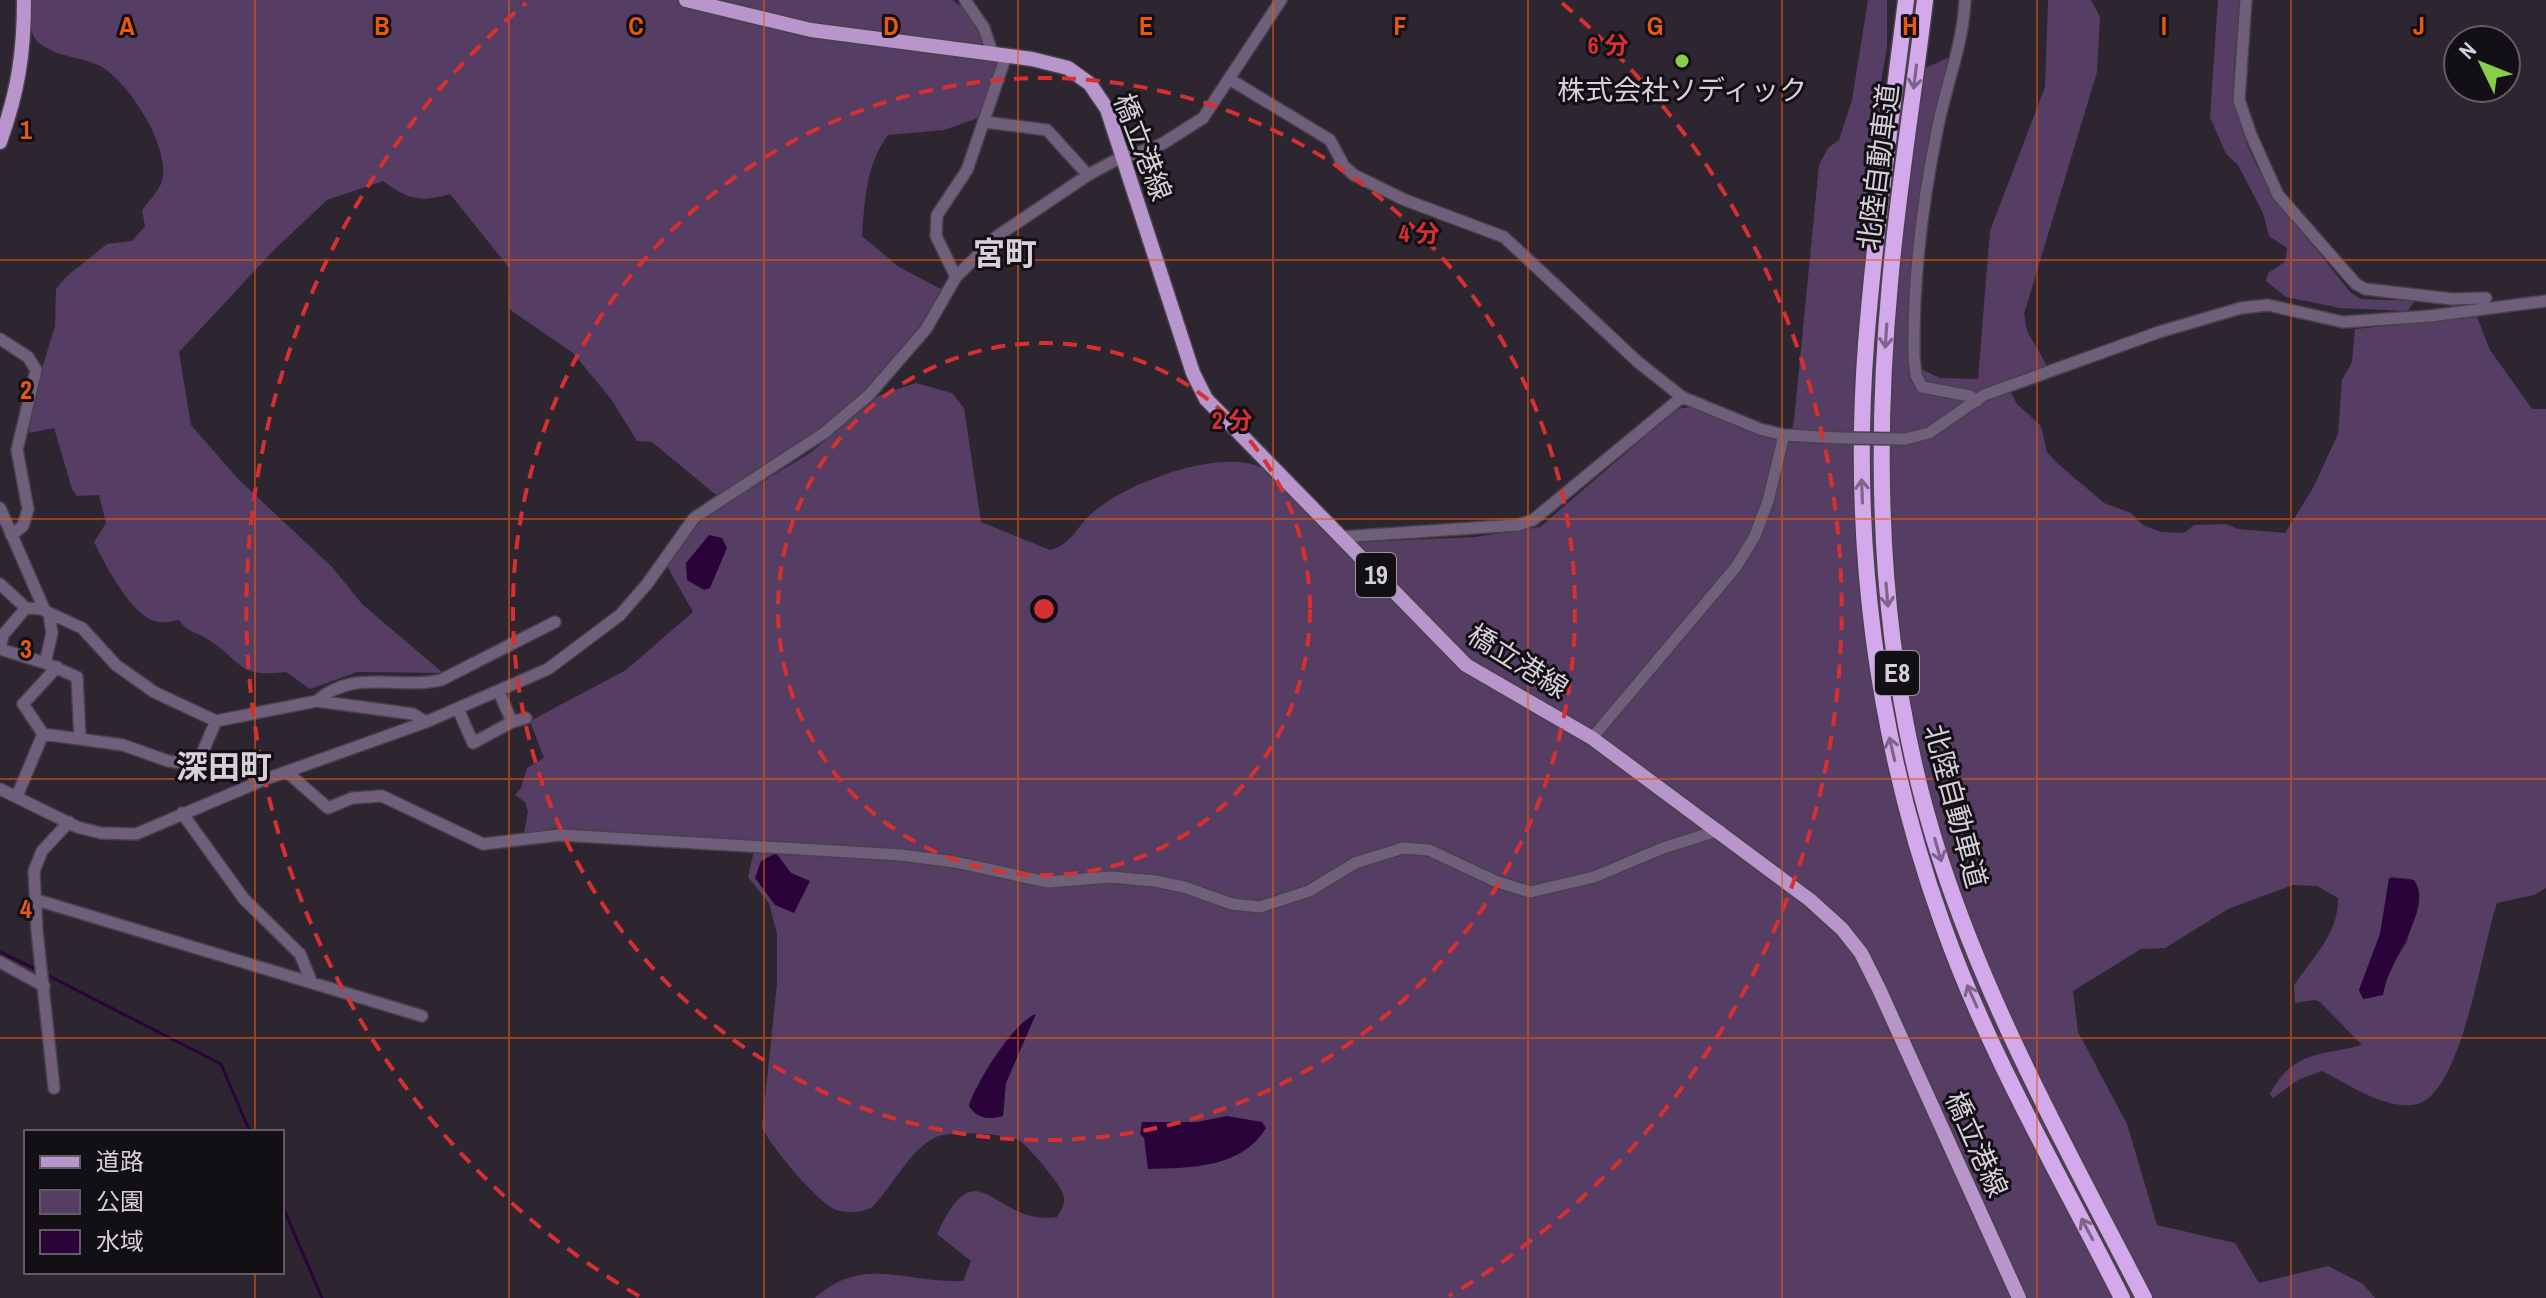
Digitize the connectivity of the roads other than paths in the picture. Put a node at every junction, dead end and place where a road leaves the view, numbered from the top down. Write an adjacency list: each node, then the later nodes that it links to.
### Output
1 (24, 0): 12 (main road)
2 (686, 0): 9 (main road, 橋立港線 / 19)
3 (965, 0): 9 (street)
4 (1281, 0): 10 (street)
5 (1906, 0): 53 (highway, 北陸自動車道 / E8, one-way to 5)
6 (1925, 0): 54 (highway, 北陸自動車道 / E8, one-way to 54)
7 (1965, 0): 20 (street)
8 (2246, 0): 16 (street)
9 (1000, 56): 11 (street); 13 (main road, 橋立港線 / 19)
10 (1231, 80): 13 (street); 19 (street)
11 (985, 122): 14 (street); 15 (street)
12 (0, 142)
13 (1123, 158): 14 (street); 24 (main road, 橋立港線 / 19)
14 (1088, 175): 15 (street)
15 (956, 277): 30 (street)
16 (2486, 298)
17 (2546, 301): 20 (street)
18 (0, 339): 23 (street)
19 (1682, 397): 21 (street); 24 (street)
20 (1977, 401): 21 (street, bridge)
21 (1784, 435): 39 (street)
22 (0, 508): 23 (street)
23 (11, 535): 27 (street)
24 (1340, 537): 39 (main road, 橋立港線 / 19)
25 (0, 584): 26 (street)
26 (26, 608): 27 (street); 29 (street)
27 (46, 611): 29 (street); 34 (street)
28 (555, 622): 31 (street)
29 (51, 665): 37 (street); 38 (street)
30 (499, 692): 32 (street); 36 (street)
31 (317, 701): 34 (street); 35 (street)
32 (458, 709): 35 (street); 36 (street)
33 (526, 718): 36 (street)
34 (216, 721): 38 (street)
35 (426, 722): 40 (street)
36 (512, 722)
37 (43, 734): 38 (street); 42 (street)
38 (80, 738)
39 (1592, 738): 45 (main road, 橋立港線 / 19)
40 (287, 772): 43 (street); 45 (street)
41 (0, 789): 42 (street)
42 (17, 796): 44 (street)
43 (182, 813): 44 (street); 48 (street)
44 (69, 822): 46 (street)
45 (1720, 830): 52 (main road, 橋立港線 / 19)
46 (37, 900): 48 (street); 49 (street)
47 (0, 962): 49 (street)
48 (312, 983): 50 (street)
49 (44, 986): 51 (street)
50 (422, 1016)
51 (54, 1088)
52 (2019, 1298)
53 (2122, 1298)
54 (2144, 1298)

